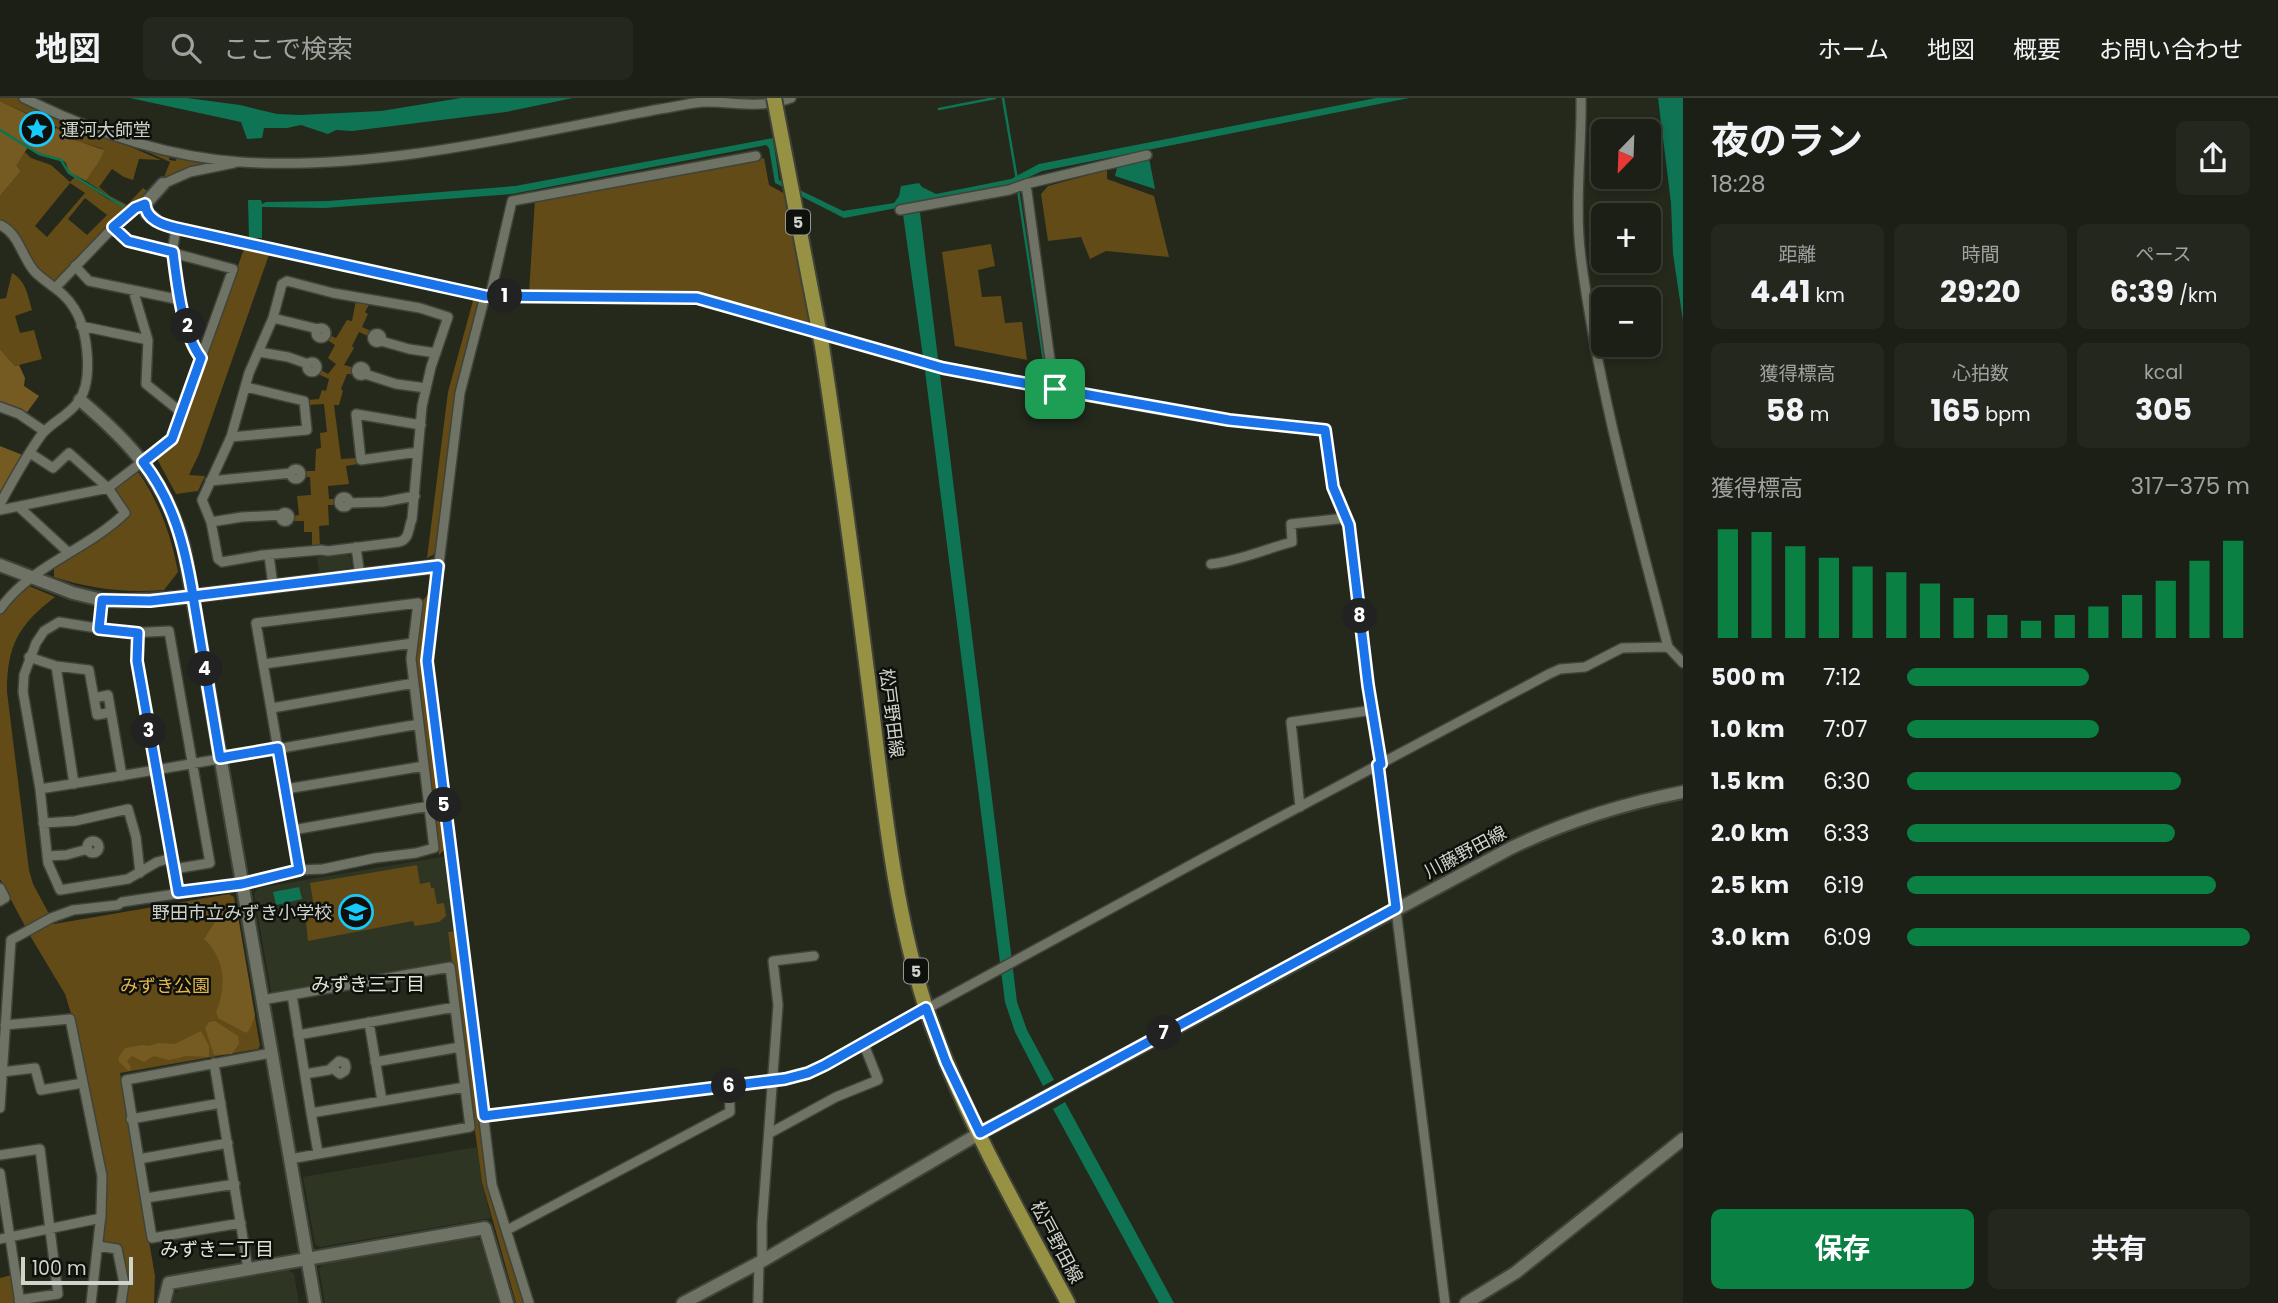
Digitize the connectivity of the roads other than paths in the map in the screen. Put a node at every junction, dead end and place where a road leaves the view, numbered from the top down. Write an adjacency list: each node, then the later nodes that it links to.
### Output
1 (24, 98): 7 (street)
2 (774, 98): 110 (main road, 松戸野田線 / 5, bridge)
3 (791, 98): 7 (street)
4 (1581, 98): 70 (street)
5 (1147, 155): 9 (street)
6 (756, 156): 20 (street)
7 (239, 162): 8 (street)
8 (163, 184): 10 (street)
9 (1026, 184): 11 (street); 34 (street)
10 (145, 204): 12 (street); 14 (street)
11 (900, 210)
12 (155, 220): 15 (street)
13 (0, 225): 18 (street)
14 (113, 227): 16 (street); 17 (street)
15 (176, 228): 16 (street); 20 (street)
16 (173, 252): 21 (street); 29 (street)
17 (75, 266): 18 (street); 19 (street)
18 (56, 287): 23 (street)
19 (133, 290): 21 (street); 25 (street)
20 (488, 296): 34 (street); 60 (street)
21 (181, 300): 29 (street)
22 (273, 318): 24 (street); 27 (street); 28 (street)
23 (81, 326): 25 (street); 35 (street)
24 (318, 329)
25 (148, 340): 37 (street)
26 (381, 341): 28 (street)
27 (258, 352): 30 (street); 32 (street)
28 (436, 353): 33 (street)
29 (201, 358): 37 (street)
30 (308, 364)
31 (365, 374): 33 (street)
32 (246, 387): 40 (street); 40 (street)
33 (425, 388): 38 (street)
34 (1055, 389): 53 (street)
35 (80, 400): 39 (street); 43 (street)
36 (0, 407): 39 (street)
37 (182, 413): 43 (street)
38 (421, 425): 41 (street); 41 (street)
39 (44, 431): 42 (street)
40 (231, 437): 45 (street)
41 (418, 452): 47 (street)
42 (30, 453): 46 (street); 49 (street)
43 (143, 462): 46 (street); 64 (street)
44 (291, 472): 45 (street)
45 (211, 481): 54 (street)
46 (108, 488): 50 (street); 56 (street)
47 (415, 496): 48 (street); 55 (street)
48 (349, 503)
49 (0, 504)
50 (19, 507): 51 (street); 56 (street)
51 (0, 510)
52 (281, 515): 54 (street)
53 (1346, 518): 58 (street); 77 (street)
54 (211, 523): 57 (street)
55 (356, 547): 57 (street); 61 (street)
56 (69, 553): 62 (street)
57 (269, 555): 63 (street)
58 (1211, 564)
59 (0, 565): 62 (street)
60 (438, 566): 61 (street); 130 (street)
61 (360, 576): 63 (street)
62 (30, 577): 65 (street); 66 (street)
63 (273, 586): 64 (street)
64 (193, 596): 65 (street); 80 (street)
65 (102, 600): 67 (street)
66 (0, 609)
67 (99, 629): 68 (street); 71 (street)
68 (138, 633): 81 (street); 84 (street)
69 (413, 643): 73 (street); 73 (street); 75 (street)
70 (1668, 647): 72 (street); 82 (street)
71 (29, 657): 74 (street); 87 (street)
72 (1683, 663)
73 (264, 664): 76 (street)
74 (56, 666): 85 (street); 86 (street)
75 (414, 682): 76 (street); 78 (street)
76 (272, 708): 79 (street)
77 (1373, 710): 82 (street); 91 (street)
78 (419, 724): 79 (street); 83 (street)
79 (278, 748): 80 (street); 88 (street)
80 (220, 758): 81 (street); 100 (street)
81 (192, 763): 84 (street); 97 (street)
82 (1380, 764): 91 (street); 104 (street)
83 (424, 766): 88 (street); 90 (street)
84 (156, 769): 85 (street); 96 (street)
85 (122, 776): 86 (street)
86 (74, 784): 87 (street)
87 (40, 789): 92 (street)
88 (286, 789): 93 (street)
89 (1683, 792): 104 (street, 川藤野田線)
90 (429, 806): 93 (street); 98 (street)
91 (1300, 807): 110 (street)
92 (43, 823): 95 (street); 99 (street)
93 (293, 830): 98 (street)
94 (88, 849): 95 (street)
95 (47, 856): 99 (street)
96 (172, 858): 97 (street); 99 (street)
97 (174, 869): 102 (street)
98 (299, 870): 100 (street)
99 (140, 873)
100 (242, 884): 102 (street); 108 (street)
101 (0, 888): 103 (street)
102 (178, 892): 106 (street)
103 (0, 901)
104 (1396, 908): 133 (street, 川藤野田線); 163 (street)
105 (814, 957): 122 (street)
106 (3, 995): 112 (street)
107 (292, 995): 108 (street); 109 (street); 113 (street)
108 (262, 1000): 116 (street)
109 (455, 1007): 111 (street); 115 (street)
110 (926, 1008): 114 (street); 133 (main road, 松戸野田線 / 5)
111 (369, 1022): 113 (street); 117 (street)
112 (5, 1025): 120 (street); 123 (street)
113 (298, 1035): 121 (street)
114 (863, 1042): 122 (street); 132 (street)
115 (460, 1047): 117 (street); 125 (street)
116 (271, 1054): 118 (street); 139 (street)
117 (375, 1062): 126 (street)
118 (214, 1063): 127 (street); 131 (street)
119 (332, 1068): 121 (street)
120 (2, 1072): 123 (street); 128 (street)
121 (304, 1074): 129 (street)
122 (772, 1081): 124 (street); 132 (street)
123 (83, 1083): 144 (street)
124 (729, 1086): 130 (street); 147 (street)
125 (465, 1087): 126 (street); 136 (street)
126 (382, 1101): 129 (street)
127 (221, 1103): 131 (street); 135 (street)
128 (0, 1108)
129 (311, 1113): 136 (street)
130 (484, 1116): 147 (street)
131 (131, 1119): 138 (street)
132 (771, 1133): 151 (street)
133 (980, 1133): 151 (street, 川藤野田線); 162 (main road, 松戸野田線 / 5)
134 (1683, 1139): 164 (street)
135 (228, 1143): 138 (street); 141 (street)
136 (318, 1153): 139 (street)
137 (0, 1155): 146 (street)
138 (139, 1159): 143 (street)
139 (290, 1159): 150 (street)
140 (0, 1173): 142 (street)
141 (235, 1184): 143 (street); 145 (street)
142 (2, 1195): 148 (street)
143 (146, 1198): 145 (street)
144 (101, 1218): 146 (street); 149 (street)
145 (241, 1223): 152 (street)
146 (51, 1229): 148 (street); 153 (street)
147 (507, 1230): 159 (street)
148 (5, 1238): 153 (street)
149 (98, 1246): 154 (street); 155 (street)
150 (307, 1259): 152 (street); 157 (street); 158 (street)
151 (760, 1262): 160 (street, 川藤野田線); 161 (street)
152 (248, 1269): 156 (street)
153 (20, 1301)
154 (91, 1303)
155 (121, 1303)
156 (164, 1303)
157 (314, 1303)
158 (508, 1303)
159 (529, 1303)
160 (683, 1303)
161 (758, 1303)
162 (1068, 1303)
163 (1445, 1303)
164 (1465, 1303)

